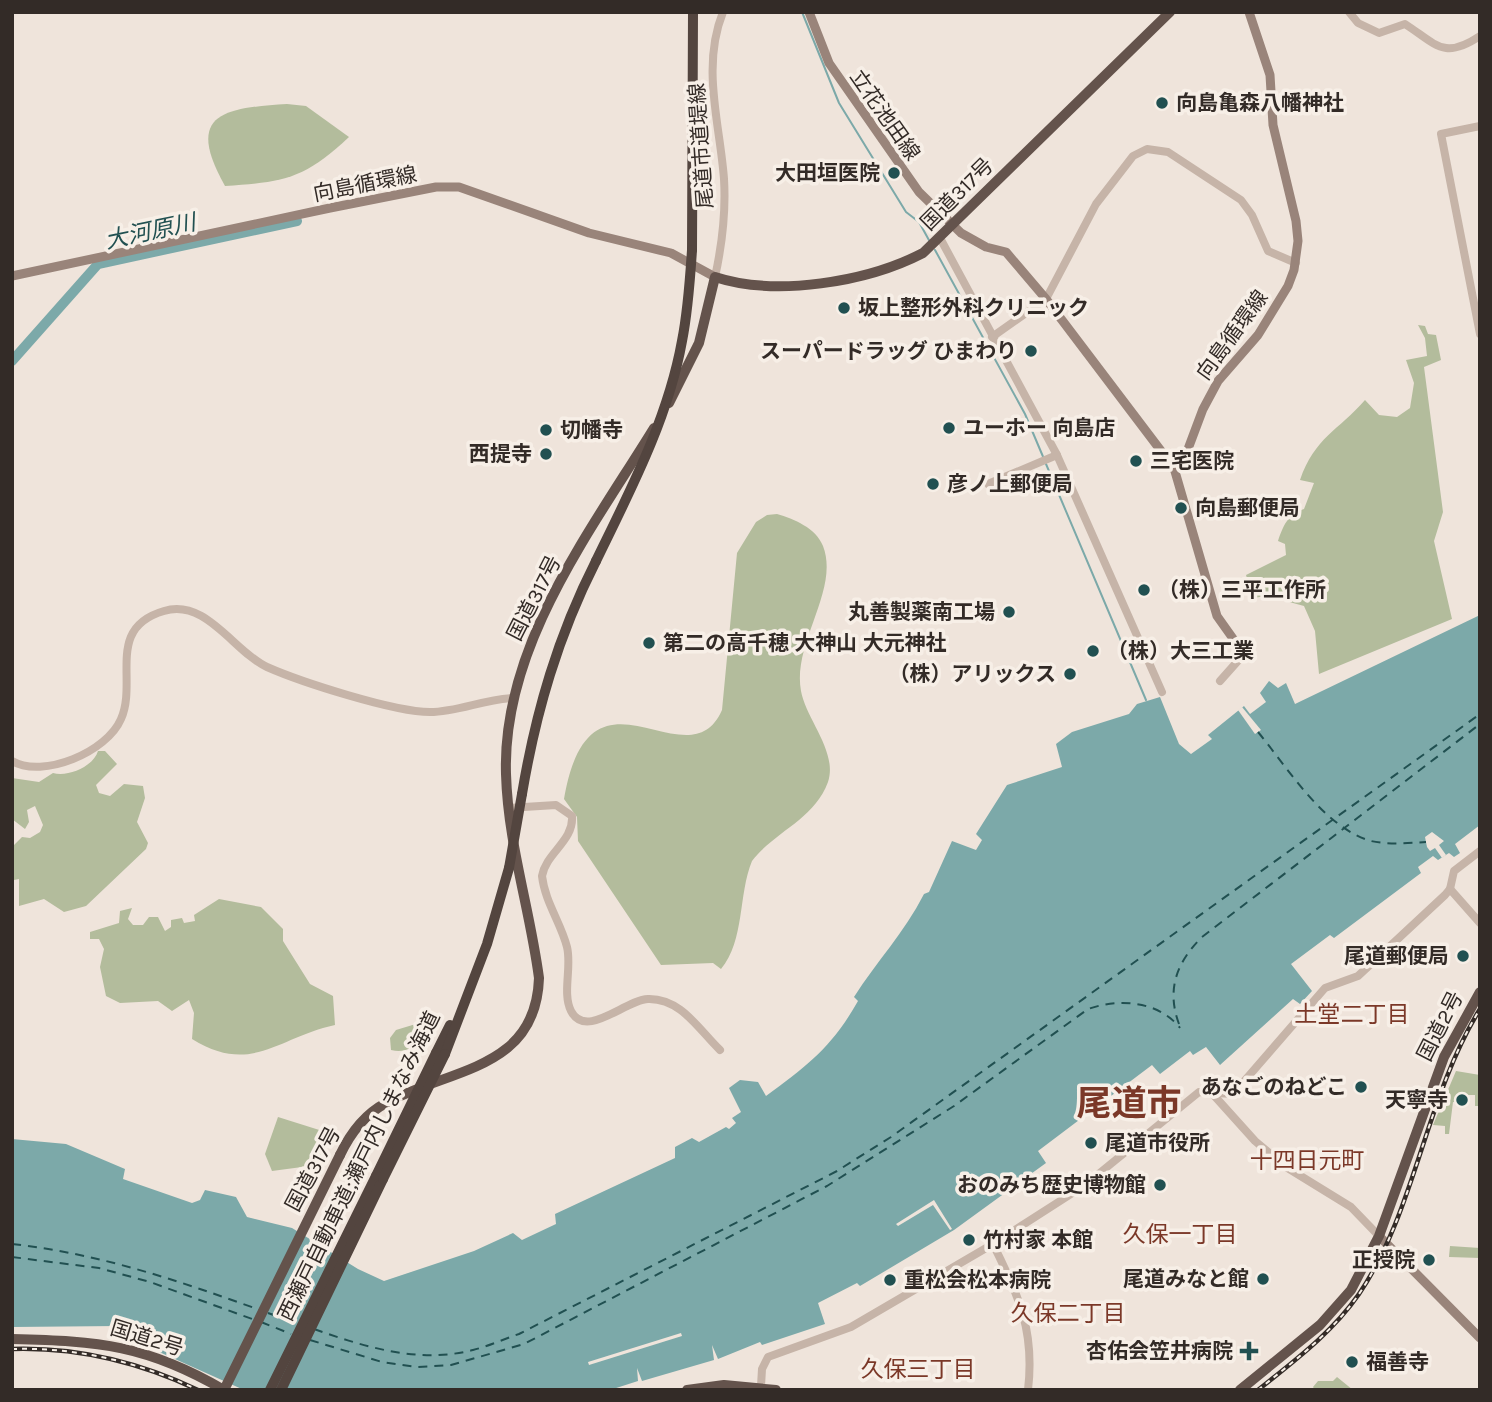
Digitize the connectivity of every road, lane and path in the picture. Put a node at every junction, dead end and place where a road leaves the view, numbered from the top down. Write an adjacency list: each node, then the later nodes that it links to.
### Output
1 (693, 12): 31 (highway, 西瀬戸自動車道;瀬戸内しまなみ海道, bridge)
2 (723, 12): 13 (street, 尾道市道堤線)
3 (809, 12): 9 (main road, 立花池田線)
4 (1170, 12): 9 (highway, 国道317号)
5 (1250, 12): 11 (main road, 向島循環線)
6 (1349, 12): 7 (street)
7 (1480, 36)
8 (1480, 127): 15 (street)
9 (954, 225): 10 (highway, 国道317号); 14 (main road)
10 (938, 240): 13 (highway, 国道317号); 16 (street)
11 (1296, 263): 14 (street); 18 (main road, 向島循環線)
12 (12, 276): 13 (main road, 向島循環線)
13 (715, 277): 23 (highway, 国道317号)
14 (1046, 299): 16 (street); 18 (main road)
15 (1480, 334)
16 (992, 337): 17 (street)
17 (1055, 456): 19 (street); 22 (street)
18 (1174, 468): 20 (main road)
19 (988, 484)
20 (1244, 654): 21 (street)
21 (1220, 681)
22 (1162, 692)
23 (513, 698): 24 (street); 25 (highway, 国道317号)
24 (12, 761)
25 (508, 807): 30 (street); 40 (highway, 国道317号, bridge)
26 (1480, 851): 27 (street)
27 (1450, 889): 28 (street); 33 (street)
28 (1480, 923)
29 (1480, 992): 35 (highway, 国道2号)
30 (720, 1050)
31 (440, 1054): 41 (highway, 西瀬戸自動車道;瀬戸内しまなみ海道, bridge); 42 (highway, 西瀬戸自動車道;瀬戸内しまなみ海道, bridge)
32 (1210, 1091): 33 (street); 34 (street); 36 (street)
33 (1233, 1094): 34 (street)
34 (1225, 1107): 35 (street)
35 (1379, 1236): 37 (main road); 46 (highway, 国道2号)
36 (993, 1244): 39 (street); 45 (street)
37 (1480, 1338)
38 (12, 1339): 40 (highway, 国道2号)
39 (761, 1386): 43 (highway); 44 (highway)
40 (224, 1390)
41 (270, 1390)
42 (281, 1390)
43 (687, 1390)
44 (776, 1390)
45 (1028, 1390)
46 (1240, 1390)

